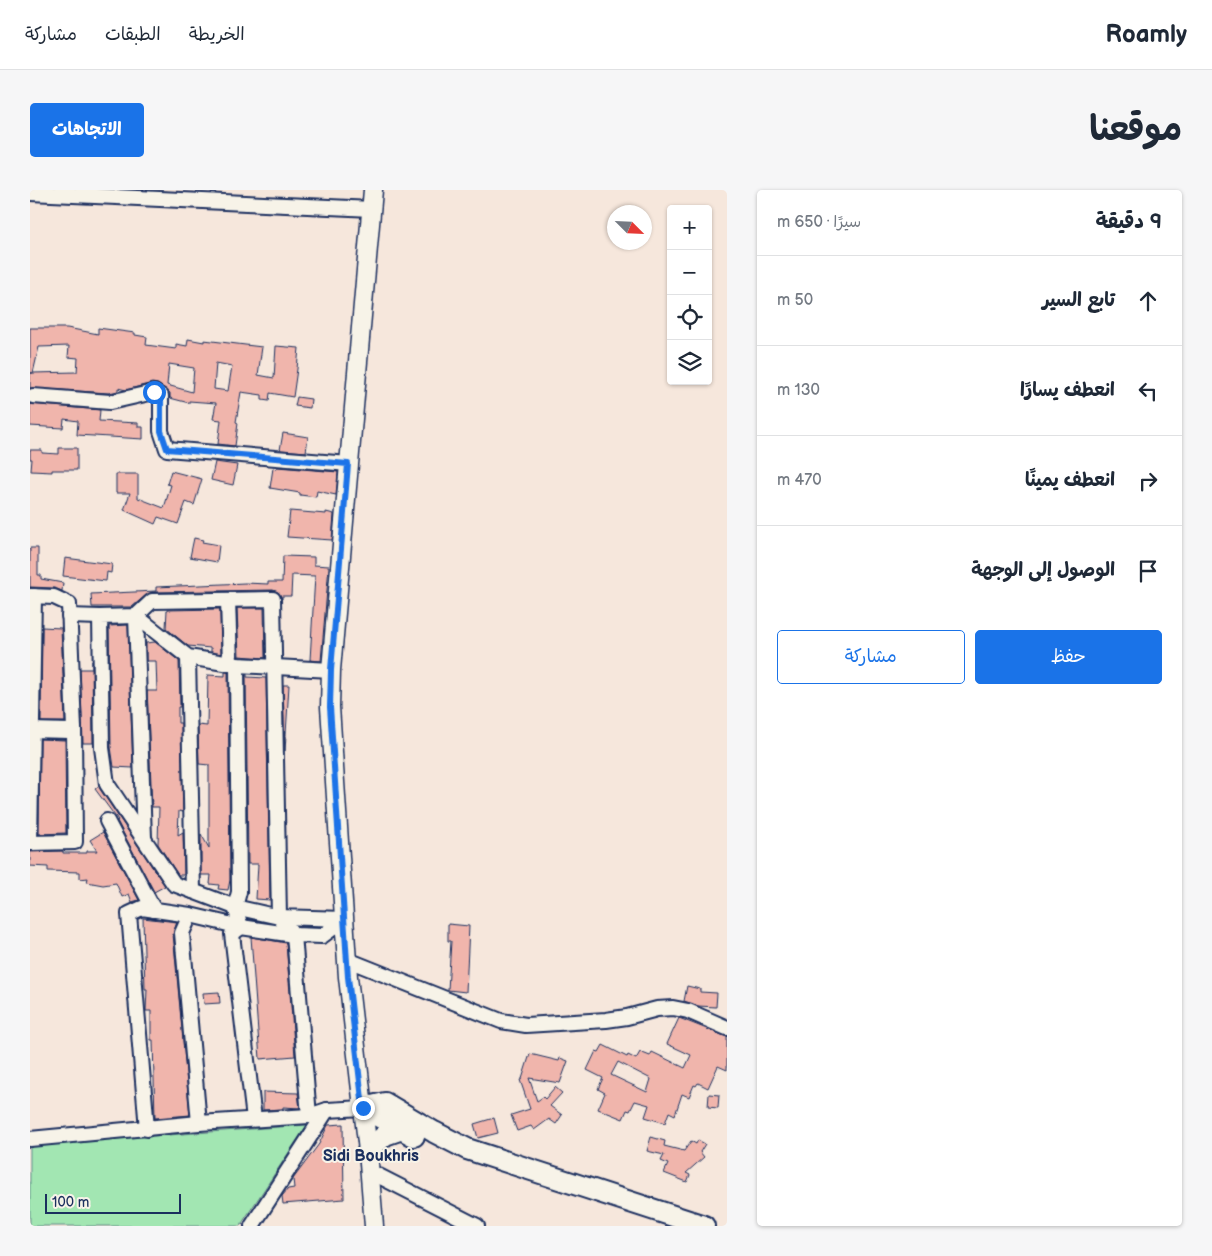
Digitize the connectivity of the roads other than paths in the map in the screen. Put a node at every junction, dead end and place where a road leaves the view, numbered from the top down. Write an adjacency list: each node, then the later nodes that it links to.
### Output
1 (374, 190): 3 (main road)
2 (30, 193): 3 (street)
3 (372, 209): 5 (main road)
4 (33, 396): 5 (street)
5 (348, 464): 14 (main road)
6 (32, 596): 8 (street); 16 (street)
7 (228, 600): 9 (street); 12 (street); 13 (street)
8 (69, 616): 10 (street); 15 (street)
9 (136, 616): 10 (street); 11 (street); 18 (street)
10 (100, 617): 18 (street)
11 (188, 657): 12 (street); 20 (street)
12 (233, 664): 13 (street); 21 (street)
13 (273, 666): 14 (street); 24 (street)
14 (331, 670): 25 (main road)
15 (74, 729): 16 (street); 19 (street)
16 (31, 730): 19 (street)
17 (106, 821): 22 (street)
18 (144, 839): 20 (street)
19 (30, 843)
20 (193, 891): 21 (street)
21 (235, 907): 24 (street); 26 (street)
22 (154, 910): 23 (street); 35 (street)
23 (190, 914): 26 (street); 34 (street)
24 (279, 918): 25 (street); 27 (street)
25 (345, 919): 27 (street); 28 (main road)
26 (241, 926): 27 (street); 33 (street)
27 (294, 935): 32 (street)
28 (348, 960): 29 (street); 30 (main road)
29 (727, 1028)
30 (363, 1108): 31 (street); 36 (highway); 38 (main road); 44 (highway)
31 (327, 1110): 32 (street); 40 (street)
32 (310, 1116): 33 (street)
33 (254, 1119): 34 (street)
34 (199, 1122): 35 (street)
35 (147, 1129): 37 (street)
36 (402, 1129): 38 (highway); 43 (highway)
37 (30, 1140)
38 (368, 1151): 39 (main road)
39 (371, 1174): 41 (main road); 42 (street)
40 (252, 1226)
41 (374, 1226)
42 (477, 1226)
43 (661, 1226)
44 (704, 1226)

